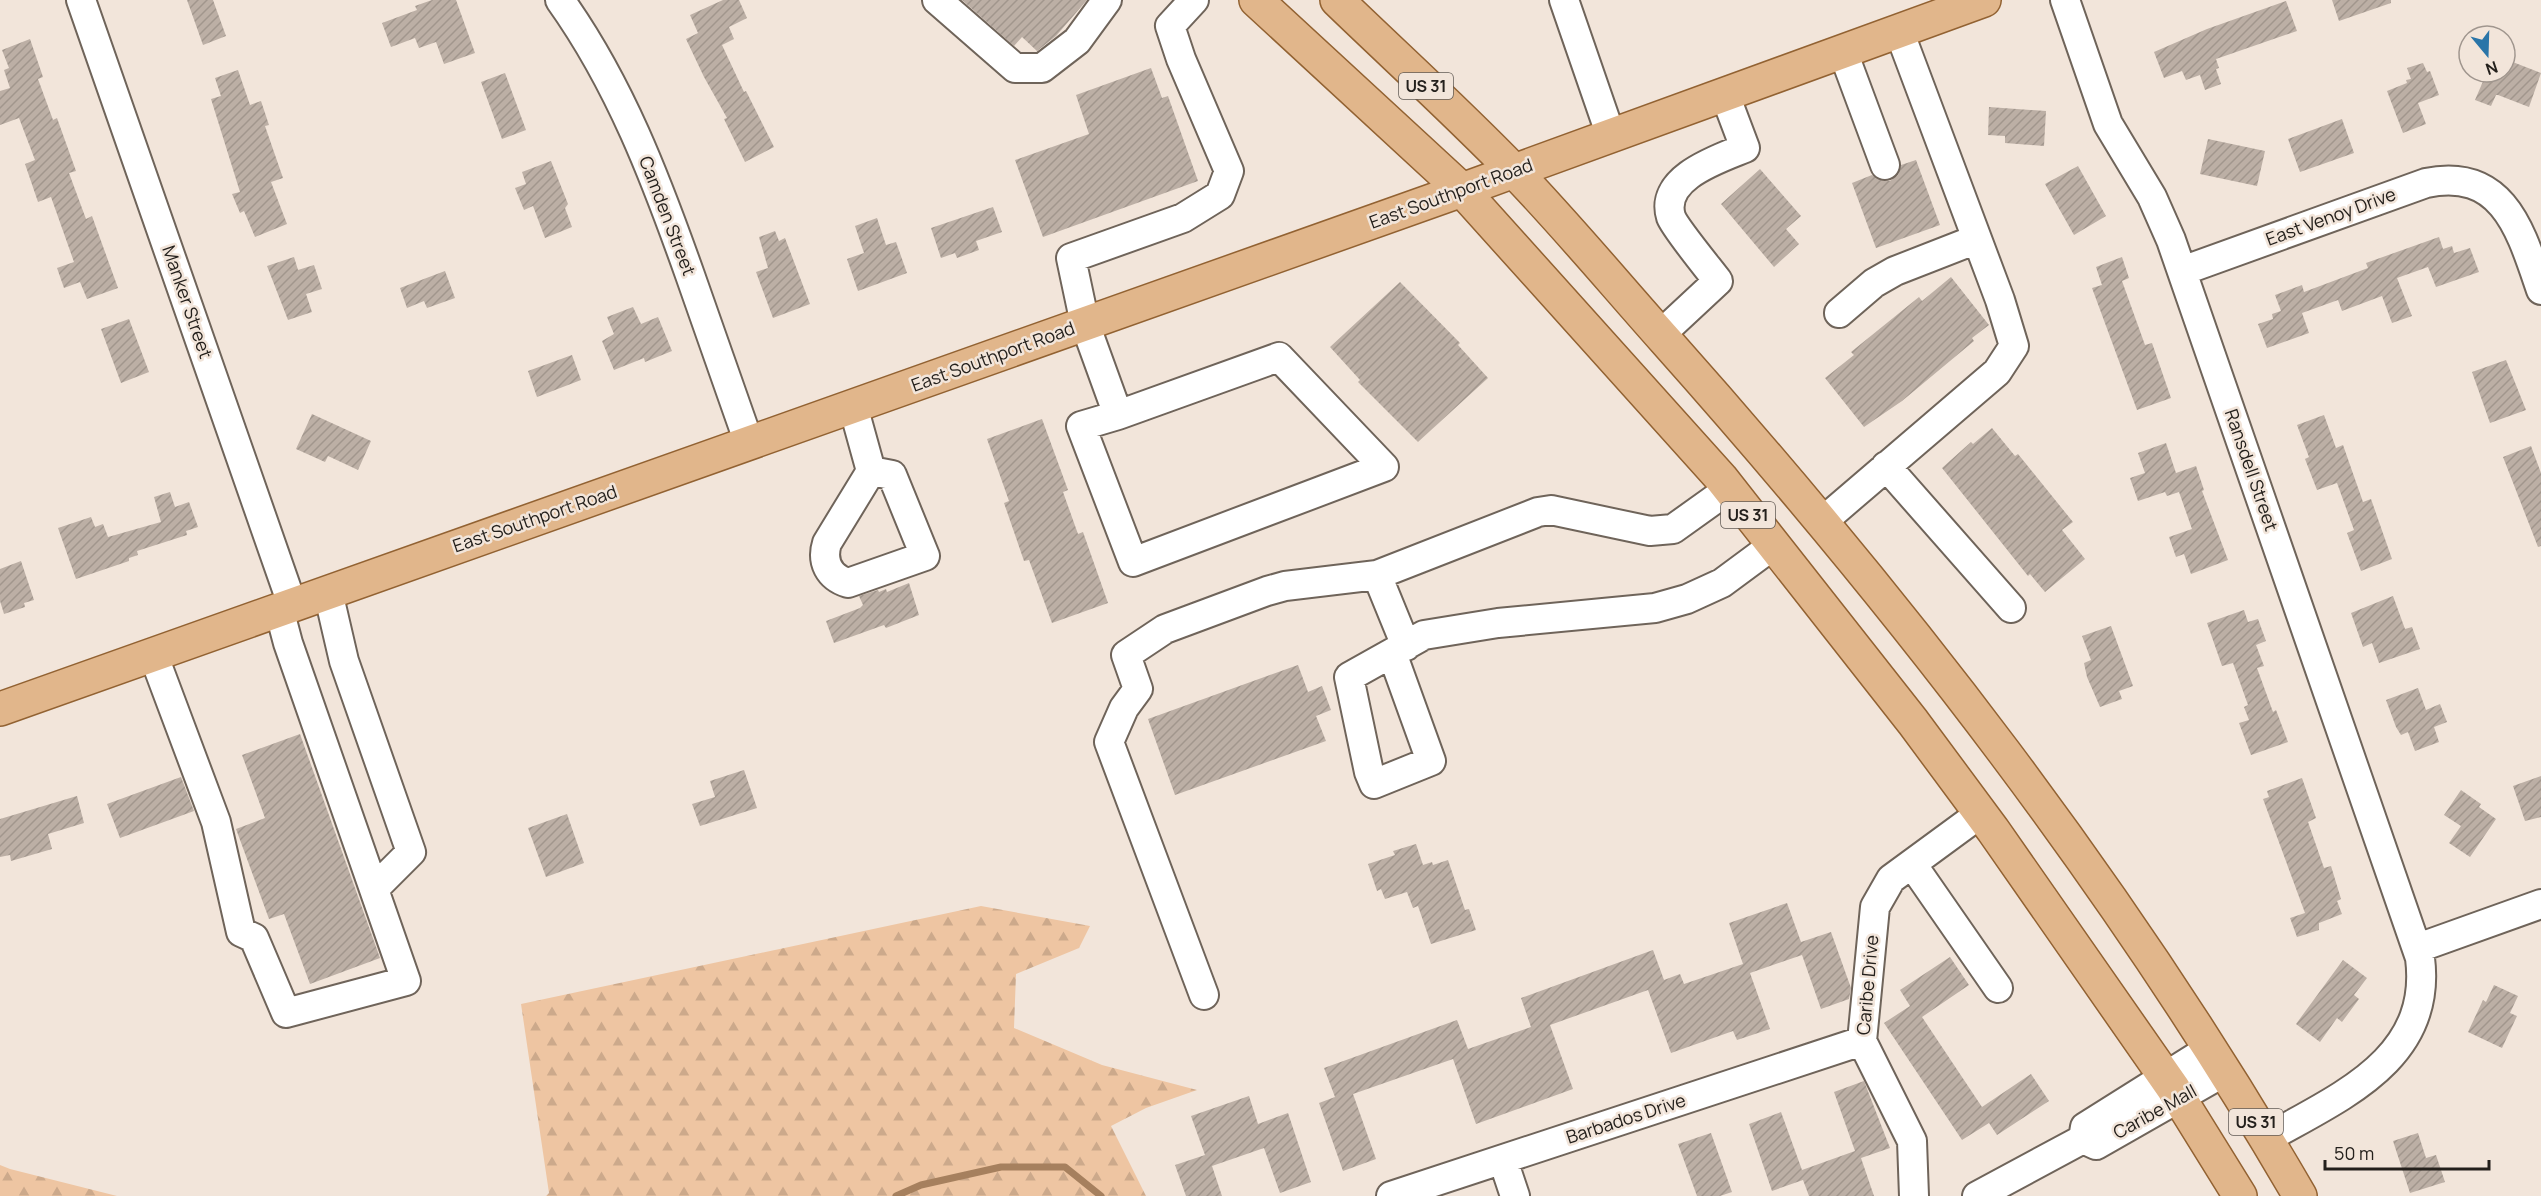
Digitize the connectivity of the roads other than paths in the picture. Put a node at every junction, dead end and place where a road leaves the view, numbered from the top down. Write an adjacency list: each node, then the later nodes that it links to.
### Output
1 (81, 0): 34 (street, Manker Street)
2 (560, 0): 26 (street, Camden Street)
3 (937, 0): 4 (street)
4 (1107, 0)
5 (1194, 0): 22 (street)
6 (1256, 0): 17 (main road, US 31)
7 (1337, 0): 16 (main road, US 31)
8 (1564, 0): 14 (street)
9 (1984, 0): 11 (main road, East Southport Road)
10 (2065, 0): 19 (street, Ransdell Street)
11 (1899, 31): 12 (main road, East Southport Road); 18 (street)
12 (1843, 52): 13 (main road, East Southport Road); 15 (street)
13 (1725, 95): 14 (main road, East Southport Road); 23 (street)
14 (1611, 136): 16 (main road, East Southport Road)
15 (1885, 165)
16 (1515, 171): 17 (main road, East Southport Road); 23 (main road, US 31)
17 (1462, 190): 22 (main road, East Southport Road); 29 (main road, US 31)
18 (1977, 239): 21 (street); 27 (street)
19 (2182, 271): 20 (street, East Venoy Drive); 43 (street, Ransdell Street)
20 (2541, 290)
21 (1839, 313)
22 (1085, 324): 24 (main road, East Southport Road); 25 (street)
23 (1660, 335): 30 (main road, US 31)
24 (853, 406): 26 (main road, East Southport Road); 28 (street)
25 (1118, 415): 25 (street)
26 (749, 443): 33 (main road, East Southport Road)
27 (1886, 466): 30 (street); 35 (street)
28 (871, 471)
29 (1729, 489): 31 (main road, US 31); 32 (street)
30 (1823, 521): 47 (main road, US 31)
31 (1772, 546): 36 (street); 39 (main road, US 31)
32 (1377, 575): 36 (street); 45 (street)
33 (328, 592): 34 (main road, East Southport Road); 41 (street)
34 (286, 607): 37 (main road, East Southport Road); 41 (street, Manker Street)
35 (2011, 608)
36 (1399, 650): 36 (street)
37 (153, 654): 38 (main road, East Southport Road); 41 (street, Manker Street)
38 (0, 709)
39 (1981, 813): 40 (street, Caribe Drive); 48 (main road, US 31)
40 (1912, 864): 44 (street); 46 (street, Caribe Drive)
41 (374, 889)
42 (2541, 904): 43 (street)
43 (2418, 948): 49 (street, Ransdell Street)
44 (1998, 988)
45 (1204, 995)
46 (1862, 1041): 50 (street, Barbados Drive); 53 (street, Caribe Drive)
47 (2217, 1061): 48 (street, Caribe Mall); 49 (main road, US 31)
48 (2172, 1088): 54 (street, Caribe Mall); 55 (main road, US 31)
49 (2266, 1139): 56 (main road, US 31)
50 (1503, 1160): 51 (street, Barbados Drive); 52 (street)
51 (1390, 1196)
52 (1515, 1196)
53 (1914, 1196)
54 (1977, 1196)
55 (2240, 1196)
56 (2300, 1196)

